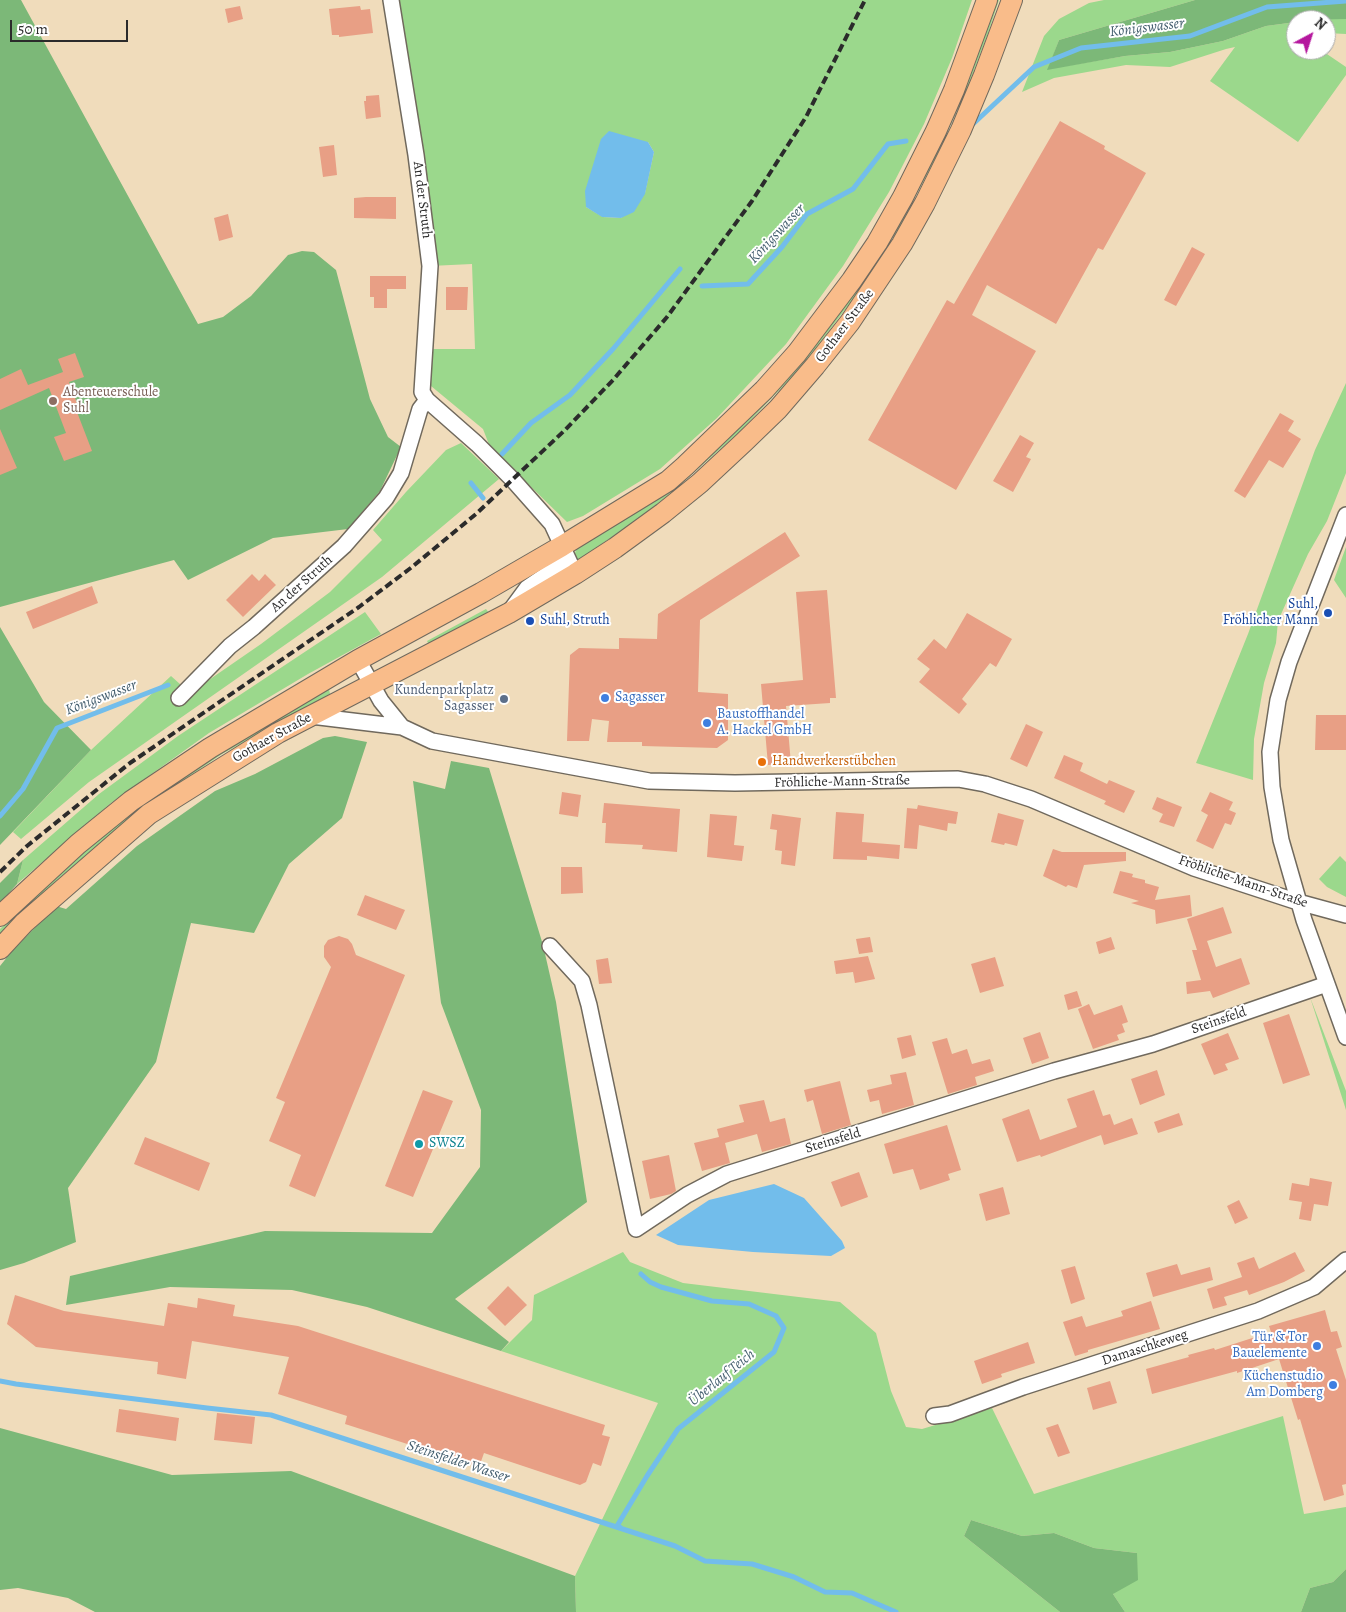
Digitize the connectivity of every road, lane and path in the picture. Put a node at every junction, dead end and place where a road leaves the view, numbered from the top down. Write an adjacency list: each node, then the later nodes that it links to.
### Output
1 (390, 0): 4 (street, An der Struth)
2 (987, 0): 6 (main road, Gothaer Straße)
3 (1012, 0): 6 (main road, Gothaer Straße)
4 (428, 400): 6 (street); 9 (street, An der Struth)
5 (1346, 516): 12 (street)
6 (568, 560): 7 (main road, Gothaer Straße); 8 (main road, Gothaer Straße)
7 (358, 660): 8 (street, Fröhliche-Mann-Straße); 14 (main road, Gothaer Straße)
8 (371, 685): 10 (main road, Gothaer Straße); 11 (street, Fröhliche-Mann-Straße)
9 (179, 698)
10 (311, 716): 11 (street); 16 (main road, Gothaer Straße)
11 (402, 727): 12 (street, Fröhliche-Mann-Straße)
12 (1298, 902): 13 (street, Fröhliche-Mann-Straße); 17 (street)
13 (1346, 915)
14 (0, 916)
15 (550, 946): 17 (street, Steinsfeld)
16 (0, 949)
17 (1327, 984): 18 (street)
18 (1346, 1037)
19 (1346, 1260): 20 (street, Damaschkeweg)
20 (934, 1416)

